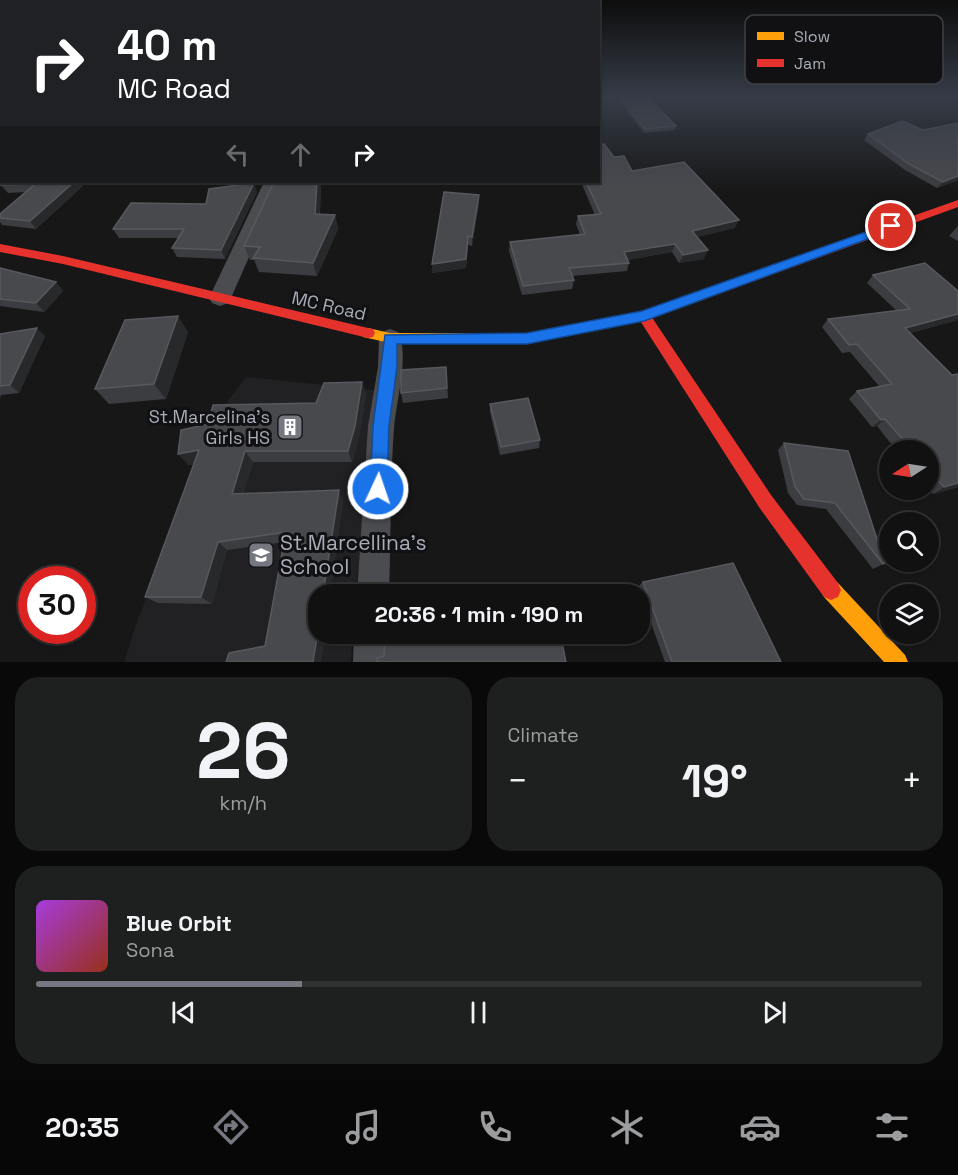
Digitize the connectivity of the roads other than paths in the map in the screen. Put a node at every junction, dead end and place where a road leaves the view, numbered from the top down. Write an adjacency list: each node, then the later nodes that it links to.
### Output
1 (273, 183): 4 (street)
2 (958, 203): 5 (main road, MC Road)
3 (0, 248): 4 (main road, MC Road)
4 (220, 297): 6 (main road, MC Road)
5 (644, 316): 6 (main road, MC Road); 10 (main road)
6 (390, 338): 7 (street)
7 (373, 584)
8 (370, 644): 9 (street)
9 (369, 662)
10 (898, 662)

